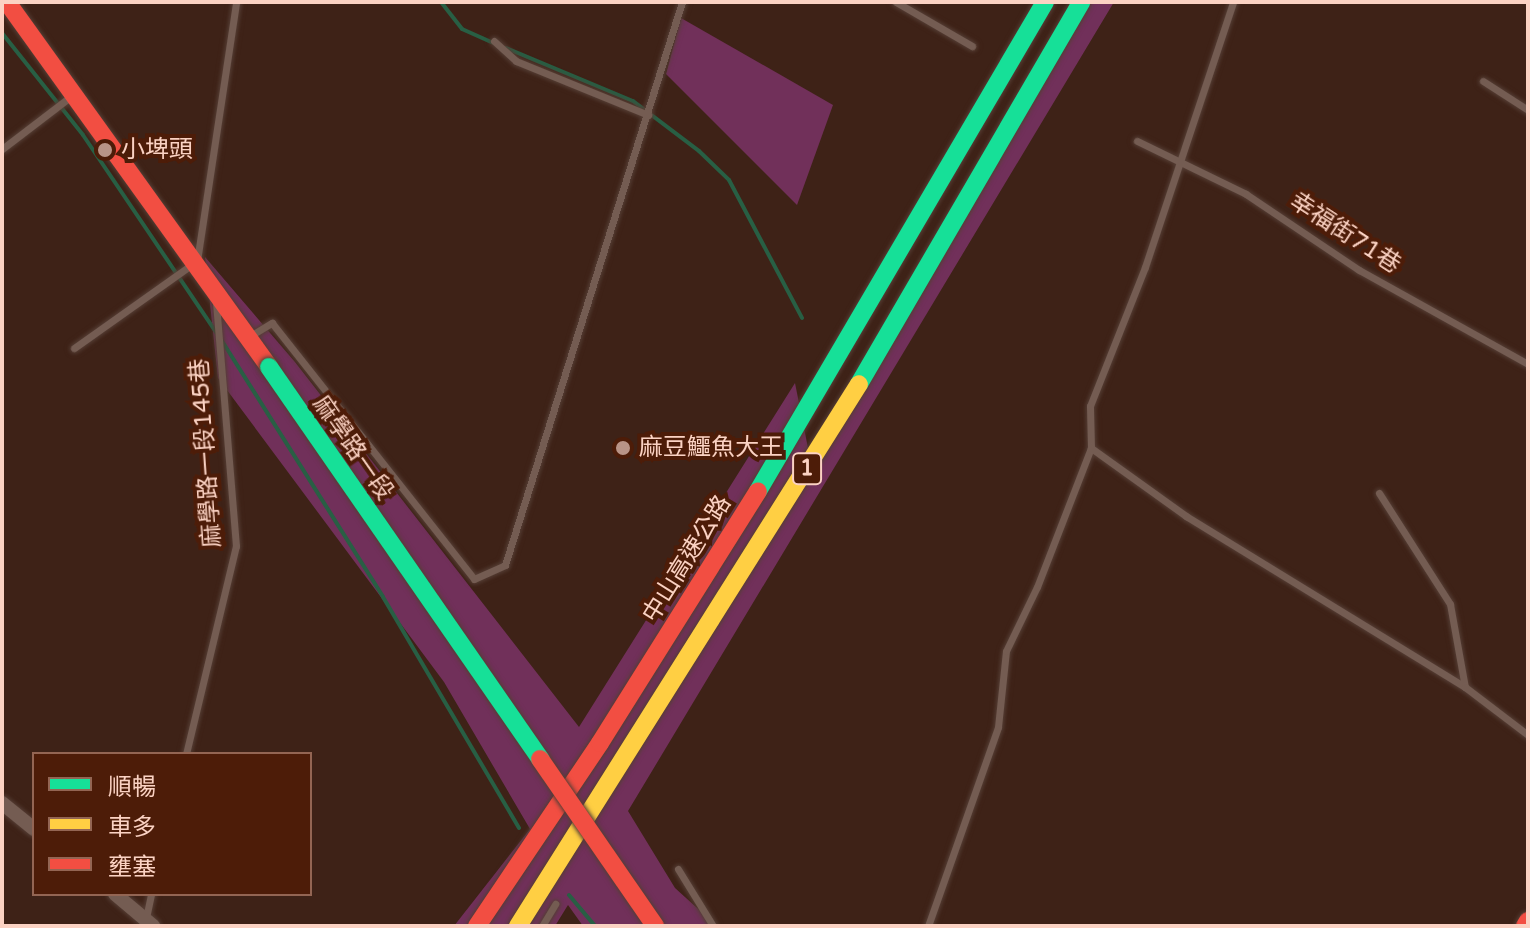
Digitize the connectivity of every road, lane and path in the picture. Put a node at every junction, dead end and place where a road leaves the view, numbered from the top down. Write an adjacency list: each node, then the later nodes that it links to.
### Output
1 (7, 2): 11 (main road, 麻學路一段)
2 (236, 2): 17 (lane)
3 (682, 2): 13 (lane)
4 (896, 2): 9 (lane)
5 (1045, 2): 34 (main road, 中山高速公路 / 1)
6 (1081, 2): 35 (main road, 1)
7 (1233, 2): 16 (lane)
8 (494, 41): 13 (lane)
9 (972, 46)
10 (1483, 81): 12 (lane)
11 (70, 98): 15 (lane); 17 (main road, 麻學路一段)
12 (1528, 110)
13 (648, 115): 19 (lane)
14 (1137, 141): 16 (lane, 幸福街71巷)
15 (2, 149)
16 (1181, 162): 21 (lane, 幸福街71巷); 22 (lane)
17 (197, 261): 18 (main road, 麻學路一段); 20 (lane)
18 (216, 287): 19 (main road, 麻學路一段); 26 (lane, 麻學路一段145巷)
19 (250, 336): 37 (main road, 麻學路一段, bridge)
20 (74, 348)
21 (1528, 364)
22 (1091, 448): 24 (lane); 39 (lane)
23 (1379, 493): 24 (lane)
24 (1465, 687): 25 (lane)
25 (1528, 735)
26 (186, 752)
27 (2, 803): 28 (street)
28 (32, 827)
29 (678, 869): 38 (lane)
30 (117, 896): 33 (street)
31 (151, 896): 33 (lane)
32 (555, 904): 36 (lane)
33 (149, 922)
34 (477, 923)
35 (518, 926)
36 (542, 926)
37 (655, 926)
38 (713, 926)
39 (928, 926)

